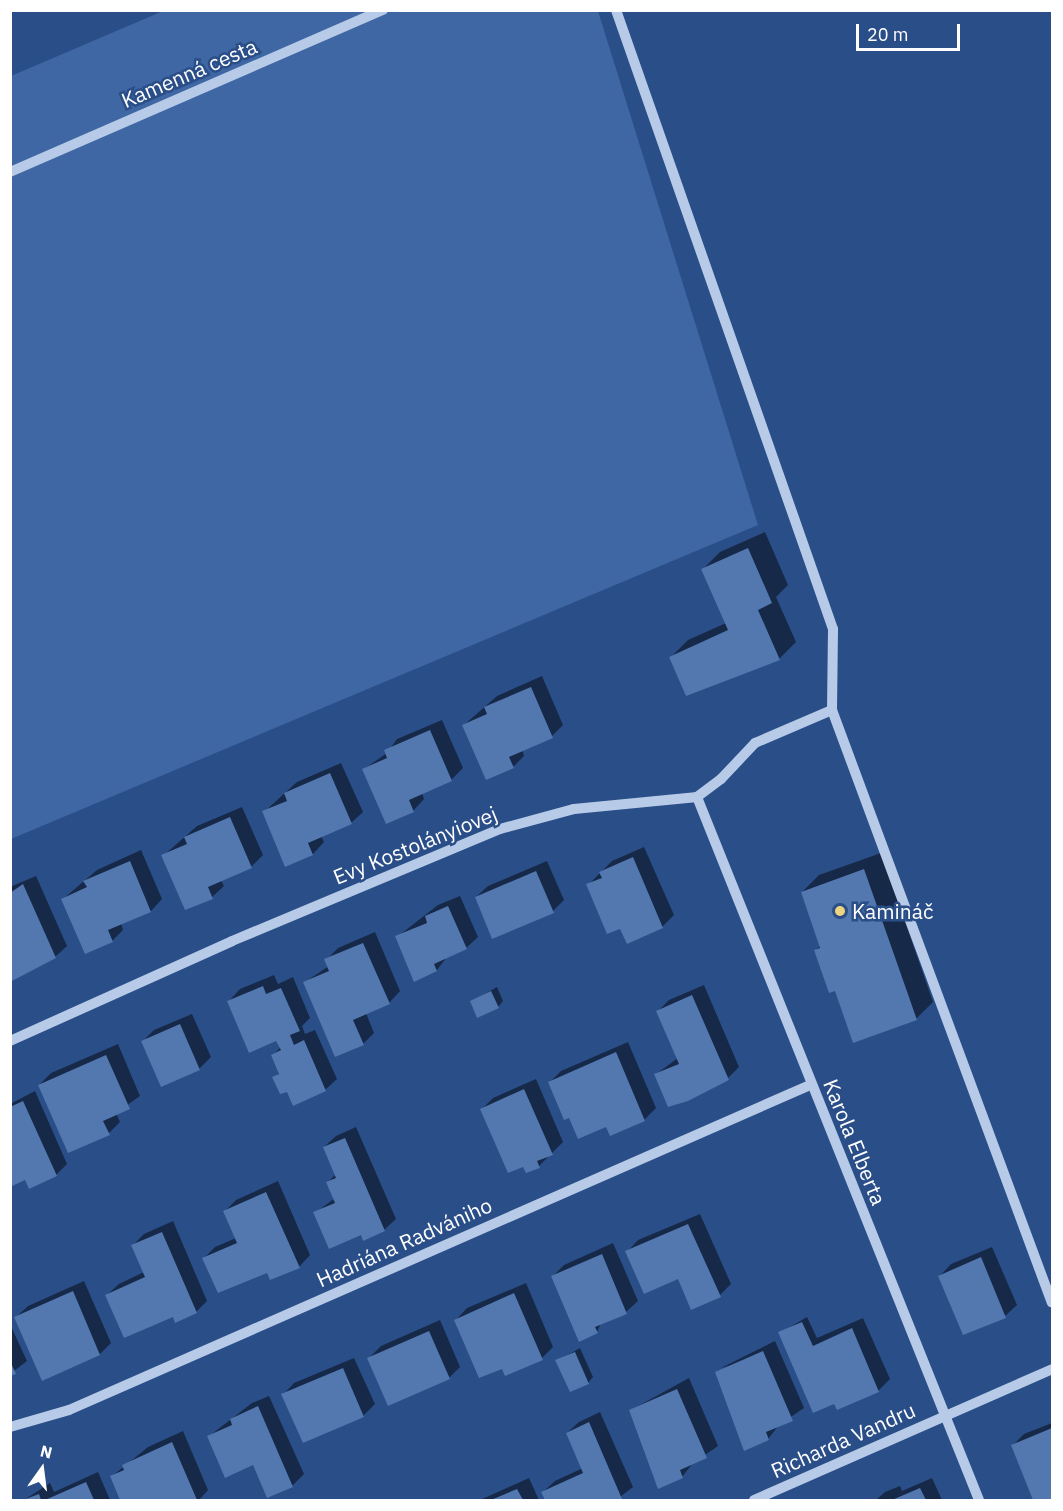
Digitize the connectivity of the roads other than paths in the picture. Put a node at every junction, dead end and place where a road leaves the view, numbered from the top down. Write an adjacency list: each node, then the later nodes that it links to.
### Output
1 (383, 10): 3 (street, Kamenná cesta)
2 (616, 10): 4 (street)
3 (10, 172)
4 (832, 710): 5 (street); 8 (street)
5 (697, 797): 6 (street, Evy Kostolányiovej); 7 (street, Karola Elberta)
6 (10, 1041)
7 (810, 1085): 10 (street, Karola Elberta); 11 (street, Hadriána Radvániho)
8 (1053, 1303)
9 (1053, 1369): 10 (street, Richarda Vandru)
10 (947, 1416): 12 (street, Richarda Vandru); 13 (street, Karola Elberta)
11 (10, 1427)
12 (754, 1500)
13 (979, 1500)

